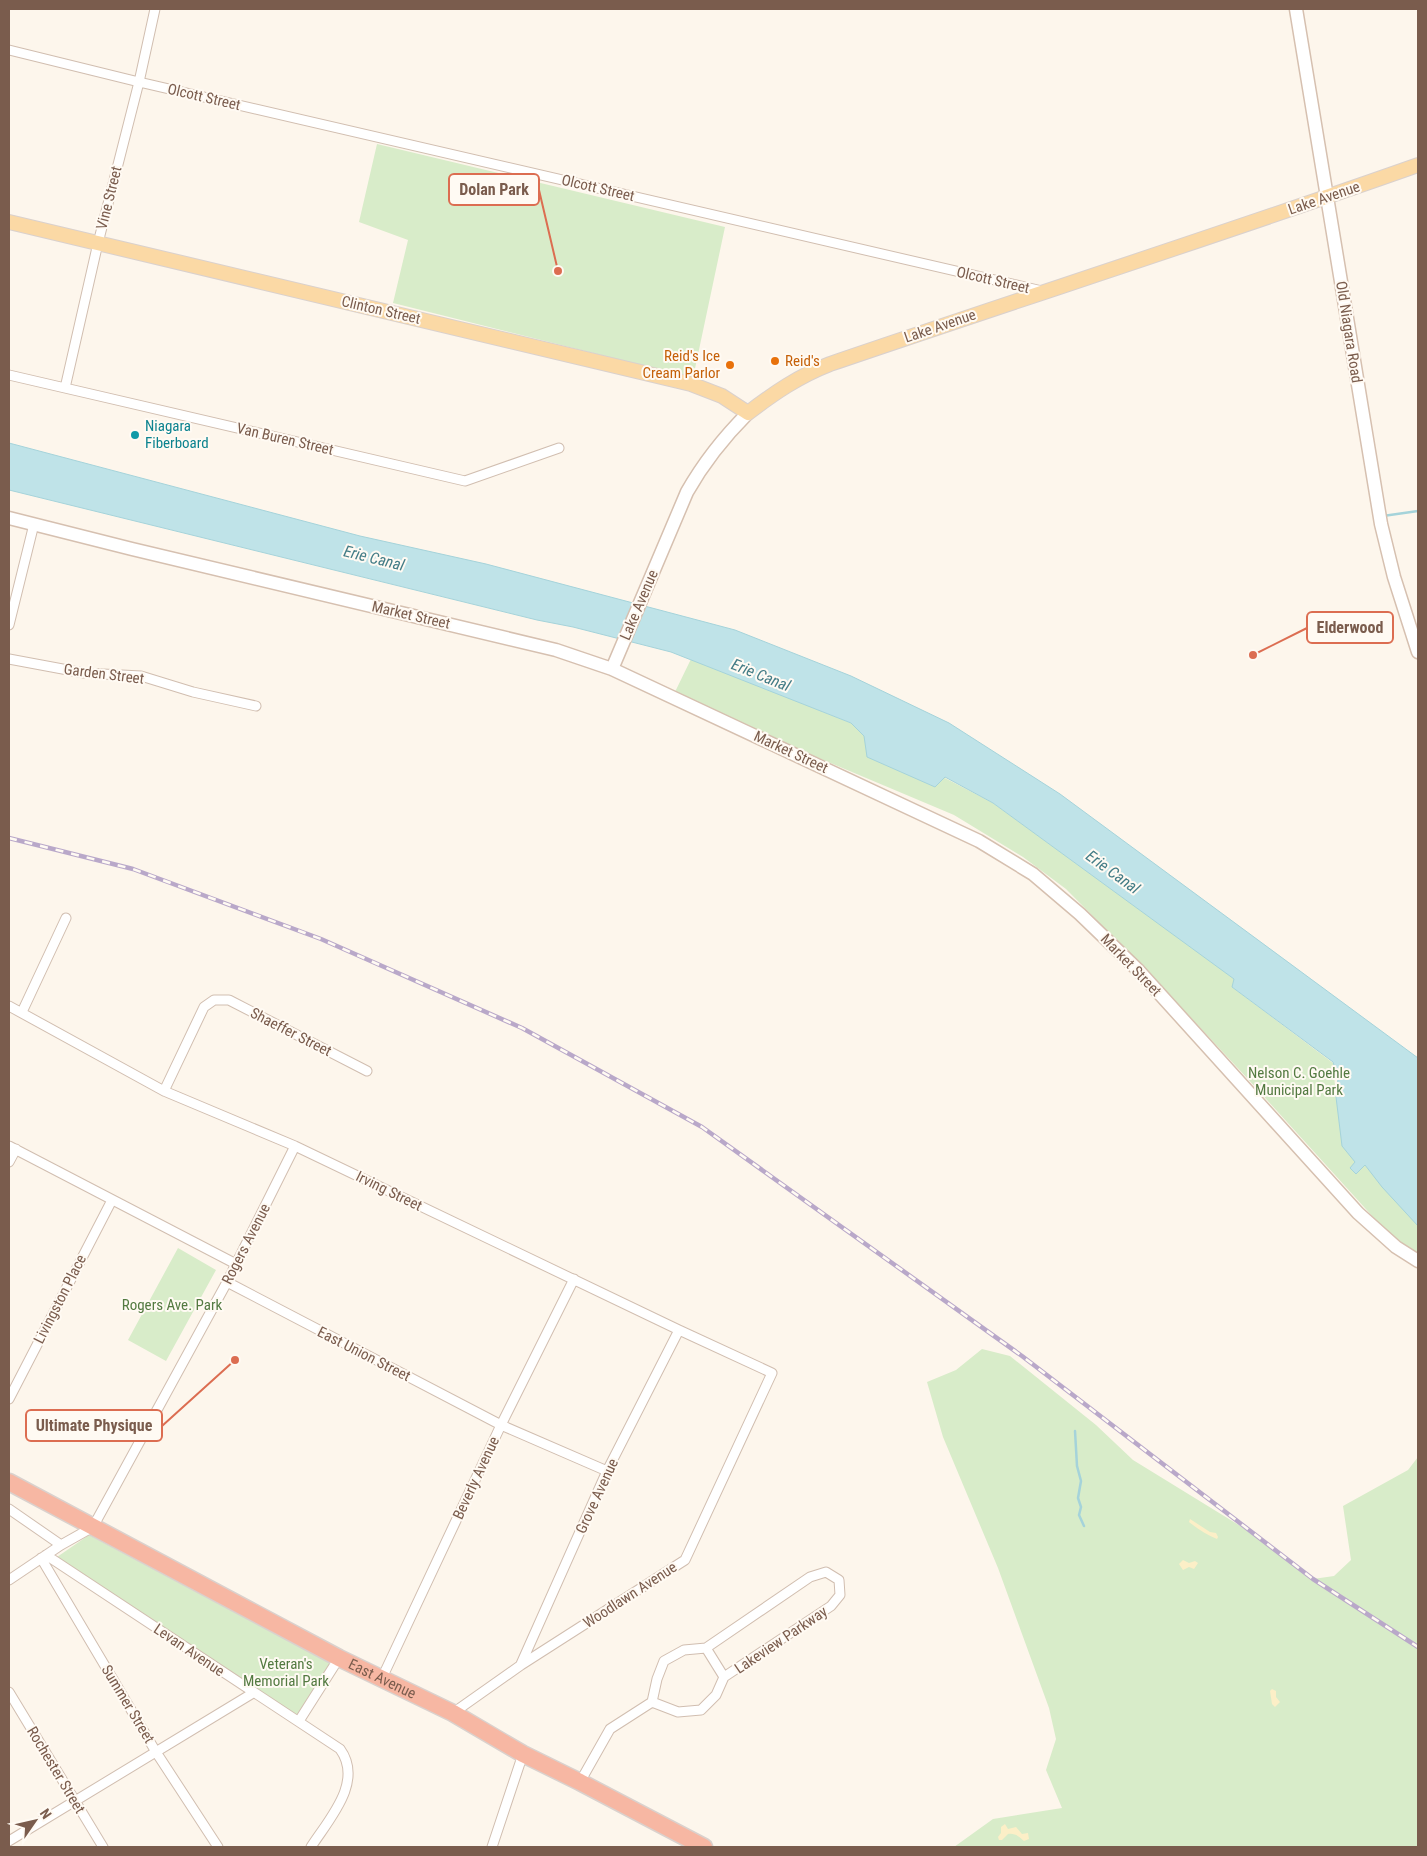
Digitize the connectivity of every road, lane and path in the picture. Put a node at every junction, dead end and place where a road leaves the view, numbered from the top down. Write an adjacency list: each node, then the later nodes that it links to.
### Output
1 (155, 9): 4 (street, Vine Street)
2 (1296, 9): 6 (street, Old Niagara Road)
3 (9, 50): 4 (street, Olcott Street)
4 (139, 82): 8 (street, Vine Street); 9 (street, Olcott Street)
5 (1418, 165): 6 (main road, Lake Avenue)
6 (1326, 198): 9 (main road, Lake Avenue); 17 (street, Old Niagara Road)
7 (9, 222): 8 (main road, Clinton Street)
8 (98, 243): 11 (street, Vine Street); 12 (main road, Clinton Street)
9 (1042, 291): 12 (main road, Lake Avenue)
10 (9, 375): 11 (street, Van Buren Street)
11 (65, 388): 13 (street, Van Buren Street)
12 (748, 413): 19 (street, Lake Avenue)
13 (559, 448)
14 (9, 518): 15 (street, Market Street)
15 (34, 524): 16 (street); 19 (street, Market Street)
16 (9, 625)
17 (1418, 652)
18 (9, 659): 20 (street, Garden Street)
19 (612, 669): 30 (street, Market Street)
20 (256, 706)
21 (66, 918): 23 (street)
22 (9, 1006): 23 (street, Irving Street)
23 (22, 1012): 25 (street, Irving Street)
24 (367, 1071): 25 (street, Shaeffer Street)
25 (164, 1090): 26 (street, Irving Street)
26 (295, 1146): 31 (street, Rogers Avenue); 32 (street, Irving Street)
27 (12, 1148): 28 (street); 29 (street)
28 (9, 1162)
29 (112, 1200): 31 (street); 36 (street, Livingston Place)
30 (1418, 1261)
31 (236, 1264): 33 (street, Rogers Avenue)
32 (574, 1280): 34 (street, Irving Street); 37 (street, Beverly Avenue)
33 (227, 1282): 37 (street, East Union Street); 41 (street, Rogers Avenue)
34 (679, 1330): 35 (street, Irving Street); 38 (street, Grove Avenue)
35 (772, 1373): 47 (street, Woodlawn Avenue)
36 (9, 1399)
37 (501, 1425): 38 (street, East Union Street); 49 (street, Beverly Avenue)
38 (607, 1472): 47 (street, Grove Avenue)
39 (9, 1482): 41 (highway, East Avenue)
40 (9, 1509): 42 (street)
41 (93, 1526): 42 (street); 46 (highway, East Avenue)
42 (61, 1545): 43 (street)
43 (44, 1557): 44 (street); 51 (street, Levan Avenue); 55 (street, Summer Street)
44 (9, 1580)
45 (706, 1648): 48 (street, Lakeview Parkway); 48 (street, Lakeview Parkway); 52 (street, Lakeview Parkway)
46 (339, 1658): 49 (highway, East Avenue); 54 (street)
47 (521, 1665): 53 (street, Woodlawn Avenue)
48 (724, 1677): 52 (street, Lakeview Parkway)
49 (382, 1678): 53 (highway, East Avenue)
50 (9, 1692): 58 (street, Rochester Street)
51 (253, 1692): 54 (street, Levan Avenue); 55 (street)
52 (652, 1702): 57 (street)
53 (453, 1713): 56 (highway, East Avenue)
54 (299, 1721): 62 (street, Levan Avenue)
55 (156, 1752): 58 (street); 61 (street, Summer Street)
56 (523, 1754): 57 (highway, East Avenue); 63 (street)
57 (580, 1782): 64 (highway, East Avenue)
58 (74, 1800): 59 (street); 60 (street, Rochester Street)
59 (9, 1841)
60 (103, 1847)
61 (218, 1847)
62 (311, 1847)
63 (492, 1847)
64 (704, 1847)

